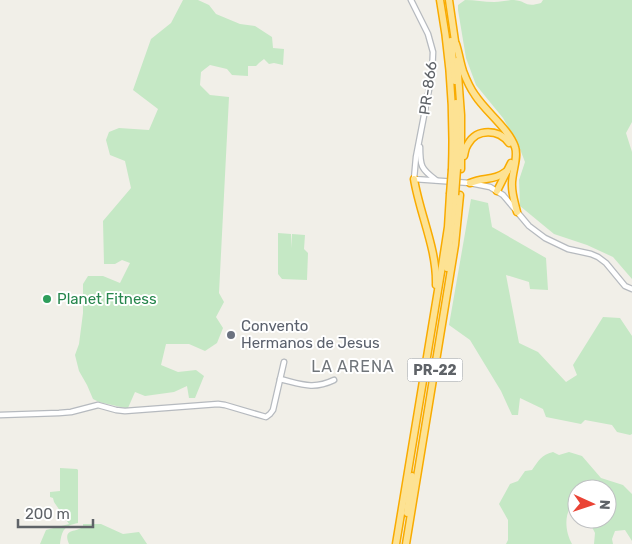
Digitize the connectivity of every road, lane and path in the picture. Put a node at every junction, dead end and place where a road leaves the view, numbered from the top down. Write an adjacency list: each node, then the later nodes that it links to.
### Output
1 (411, 0): 4 (street, PR-866 / PR-866)
2 (445, 2): 3 (highway, PR-22); 5 (highway, PR-22)
3 (456, 44): 5 (highway, PR-22); 6 (highway)
4 (419, 140): 7 (street, PR-866 / PR-866); 8 (street)
5 (458, 168): 6 (highway); 11 (highway, PR-22)
6 (511, 170): 9 (highway); 10 (highway); 12 (highway)
7 (414, 179): 8 (street); 14 (highway)
8 (437, 181): 9 (street)
9 (470, 183): 10 (street)
10 (499, 192): 12 (street)
11 (455, 195): 14 (highway, PR-22); 20 (highway); 21 (highway, PR-22)
12 (517, 212): 13 (street)
13 (632, 289)
14 (432, 332): 19 (highway, PR-22)
15 (284, 362): 16 (street)
16 (280, 379): 17 (street); 18 (street)
17 (334, 380)
18 (0, 415)
19 (396, 544)
20 (402, 544)
21 (406, 544)

